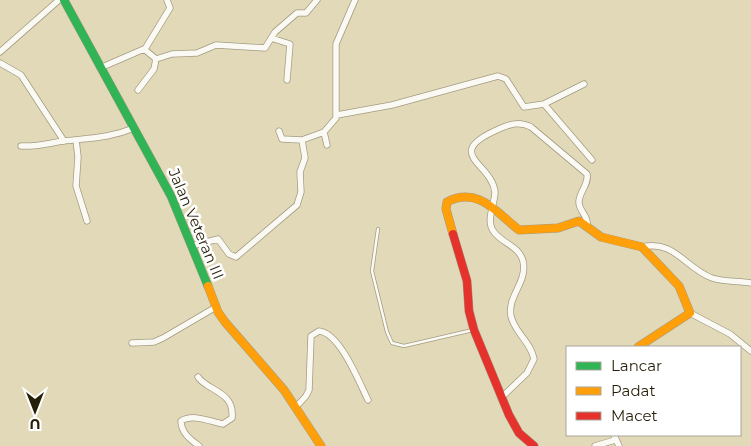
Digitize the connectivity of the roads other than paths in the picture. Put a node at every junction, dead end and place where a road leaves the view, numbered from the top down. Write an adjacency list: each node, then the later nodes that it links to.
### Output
1 (59, 0): 8 (street)
2 (64, 0): 11 (street, Jalan Veteran III)
3 (167, 0): 7 (street)
4 (317, 0): 6 (street)
5 (355, 0): 16 (street)
6 (271, 38): 9 (street); 12 (street)
7 (145, 49): 9 (street); 11 (street)
8 (0, 52)
9 (156, 59): 14 (street)
10 (0, 63): 22 (street)
11 (100, 68): 17 (street, Jalan Veteran III)
12 (287, 80)
13 (584, 84): 15 (street)
14 (138, 90)
15 (544, 104): 16 (street); 25 (street)
16 (337, 115): 19 (street)
17 (134, 128): 20 (street); 30 (street, Jalan Veteran III)
18 (279, 131): 21 (street)
19 (324, 132): 21 (street); 23 (street)
20 (76, 140): 22 (street); 27 (street)
21 (302, 140): 30 (street)
22 (64, 141): 24 (street)
23 (327, 145)
24 (21, 146)
25 (592, 160)
26 (492, 206): 28 (street); 28 (street); 35 (street); 40 (street)
27 (87, 220)
28 (587, 227): 31 (street)
29 (378, 229): 35 (lane)
30 (191, 246): 33 (street, Jalan Veteran III)
31 (642, 247): 32 (street); 34 (street)
32 (751, 283)
33 (216, 307): 36 (street); 42 (street, Jalan Veteran III)
34 (690, 313): 37 (street); 38 (street)
35 (474, 330): 40 (street)
36 (132, 344)
37 (640, 346)
38 (751, 351)
39 (198, 376): 44 (street)
40 (501, 398): 46 (street)
41 (368, 400): 42 (street)
42 (296, 407): 45 (street, Jalan Veteran III)
43 (615, 437): 47 (street); 48 (street)
44 (199, 446)
45 (321, 446)
46 (534, 446)
47 (595, 446)
48 (619, 446)

